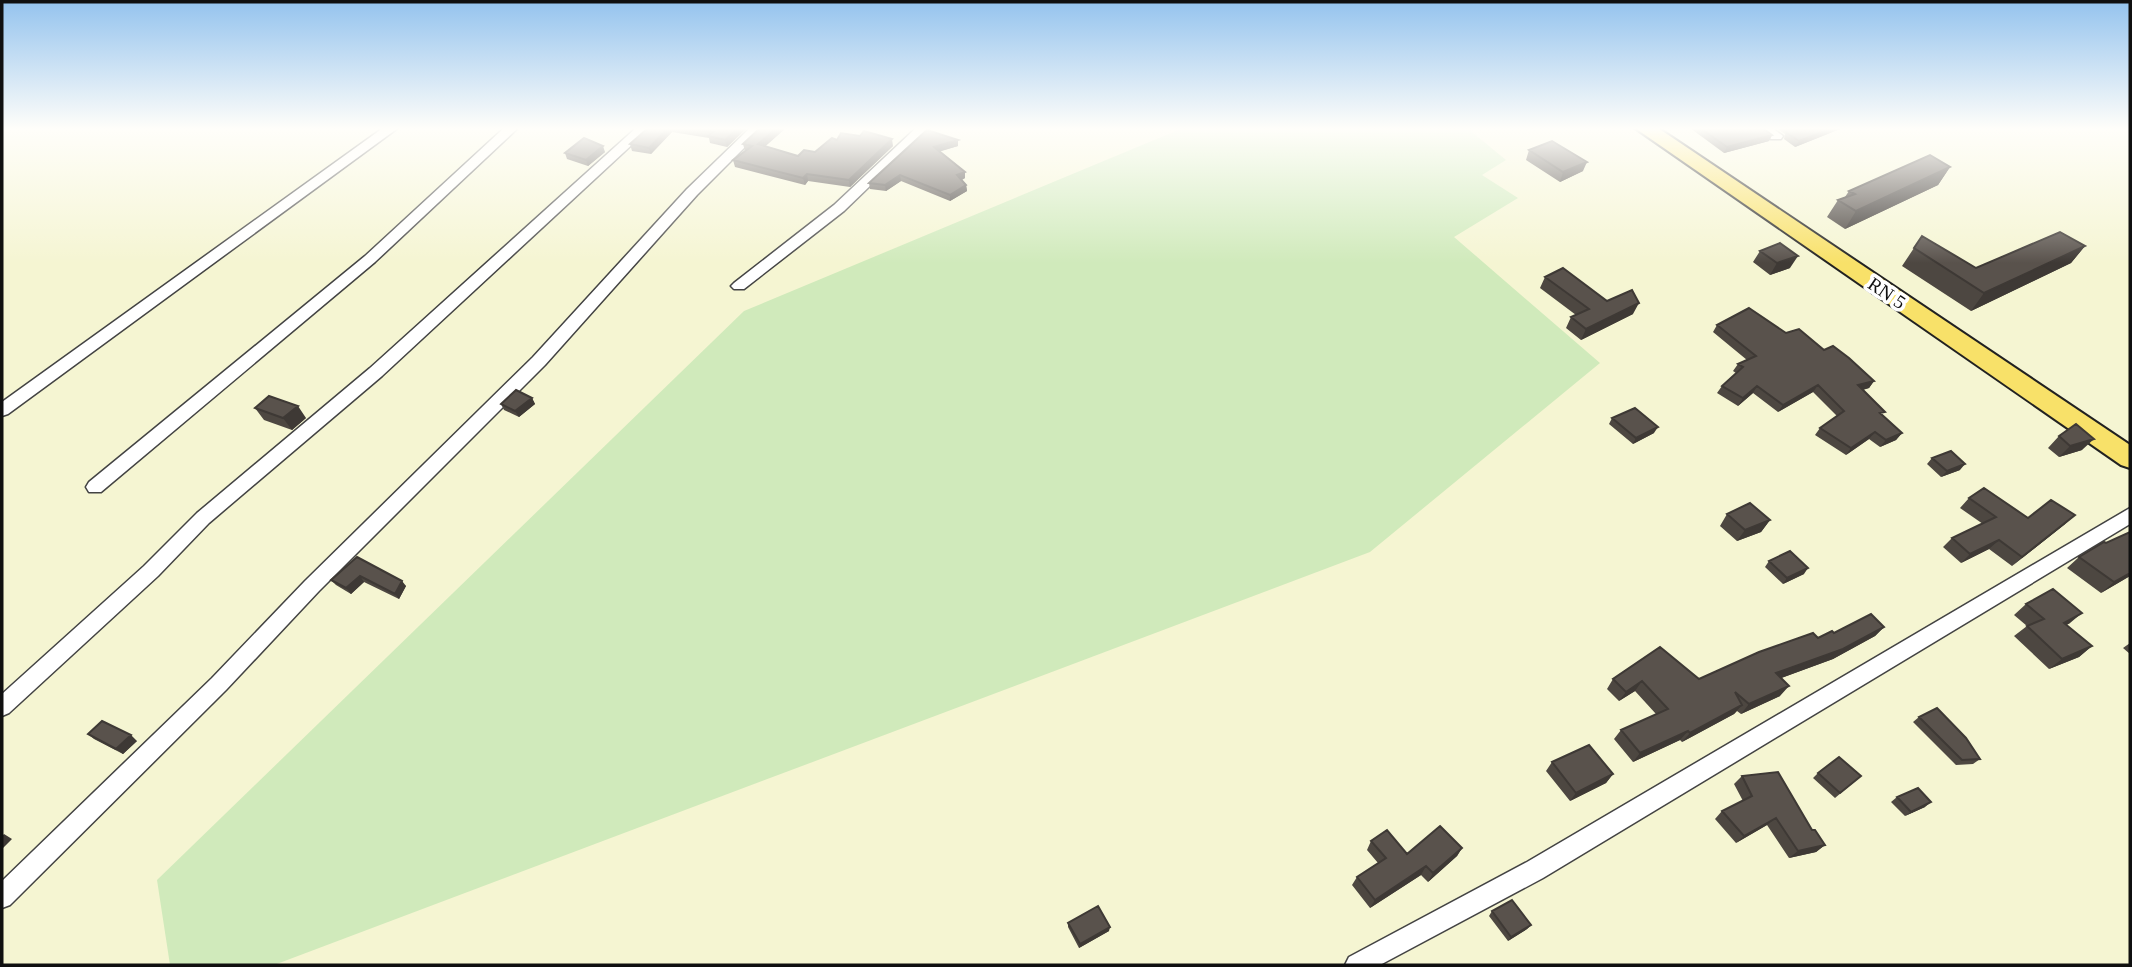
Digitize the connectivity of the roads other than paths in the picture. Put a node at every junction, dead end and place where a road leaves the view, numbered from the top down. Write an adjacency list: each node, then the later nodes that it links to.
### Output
1 (329, 173): 8 (street)
2 (462, 173): 10 (street)
3 (593, 173): 12 (street)
4 (711, 173): 13 (street)
5 (876, 173): 7 (street)
6 (1711, 173): 9 (main road, RN 5 / RN 5)
7 (739, 286)
8 (2, 410)
9 (2130, 458)
10 (95, 487)
11 (2130, 516): 14 (street)
12 (2, 707)
13 (2, 897)
14 (1357, 965)

